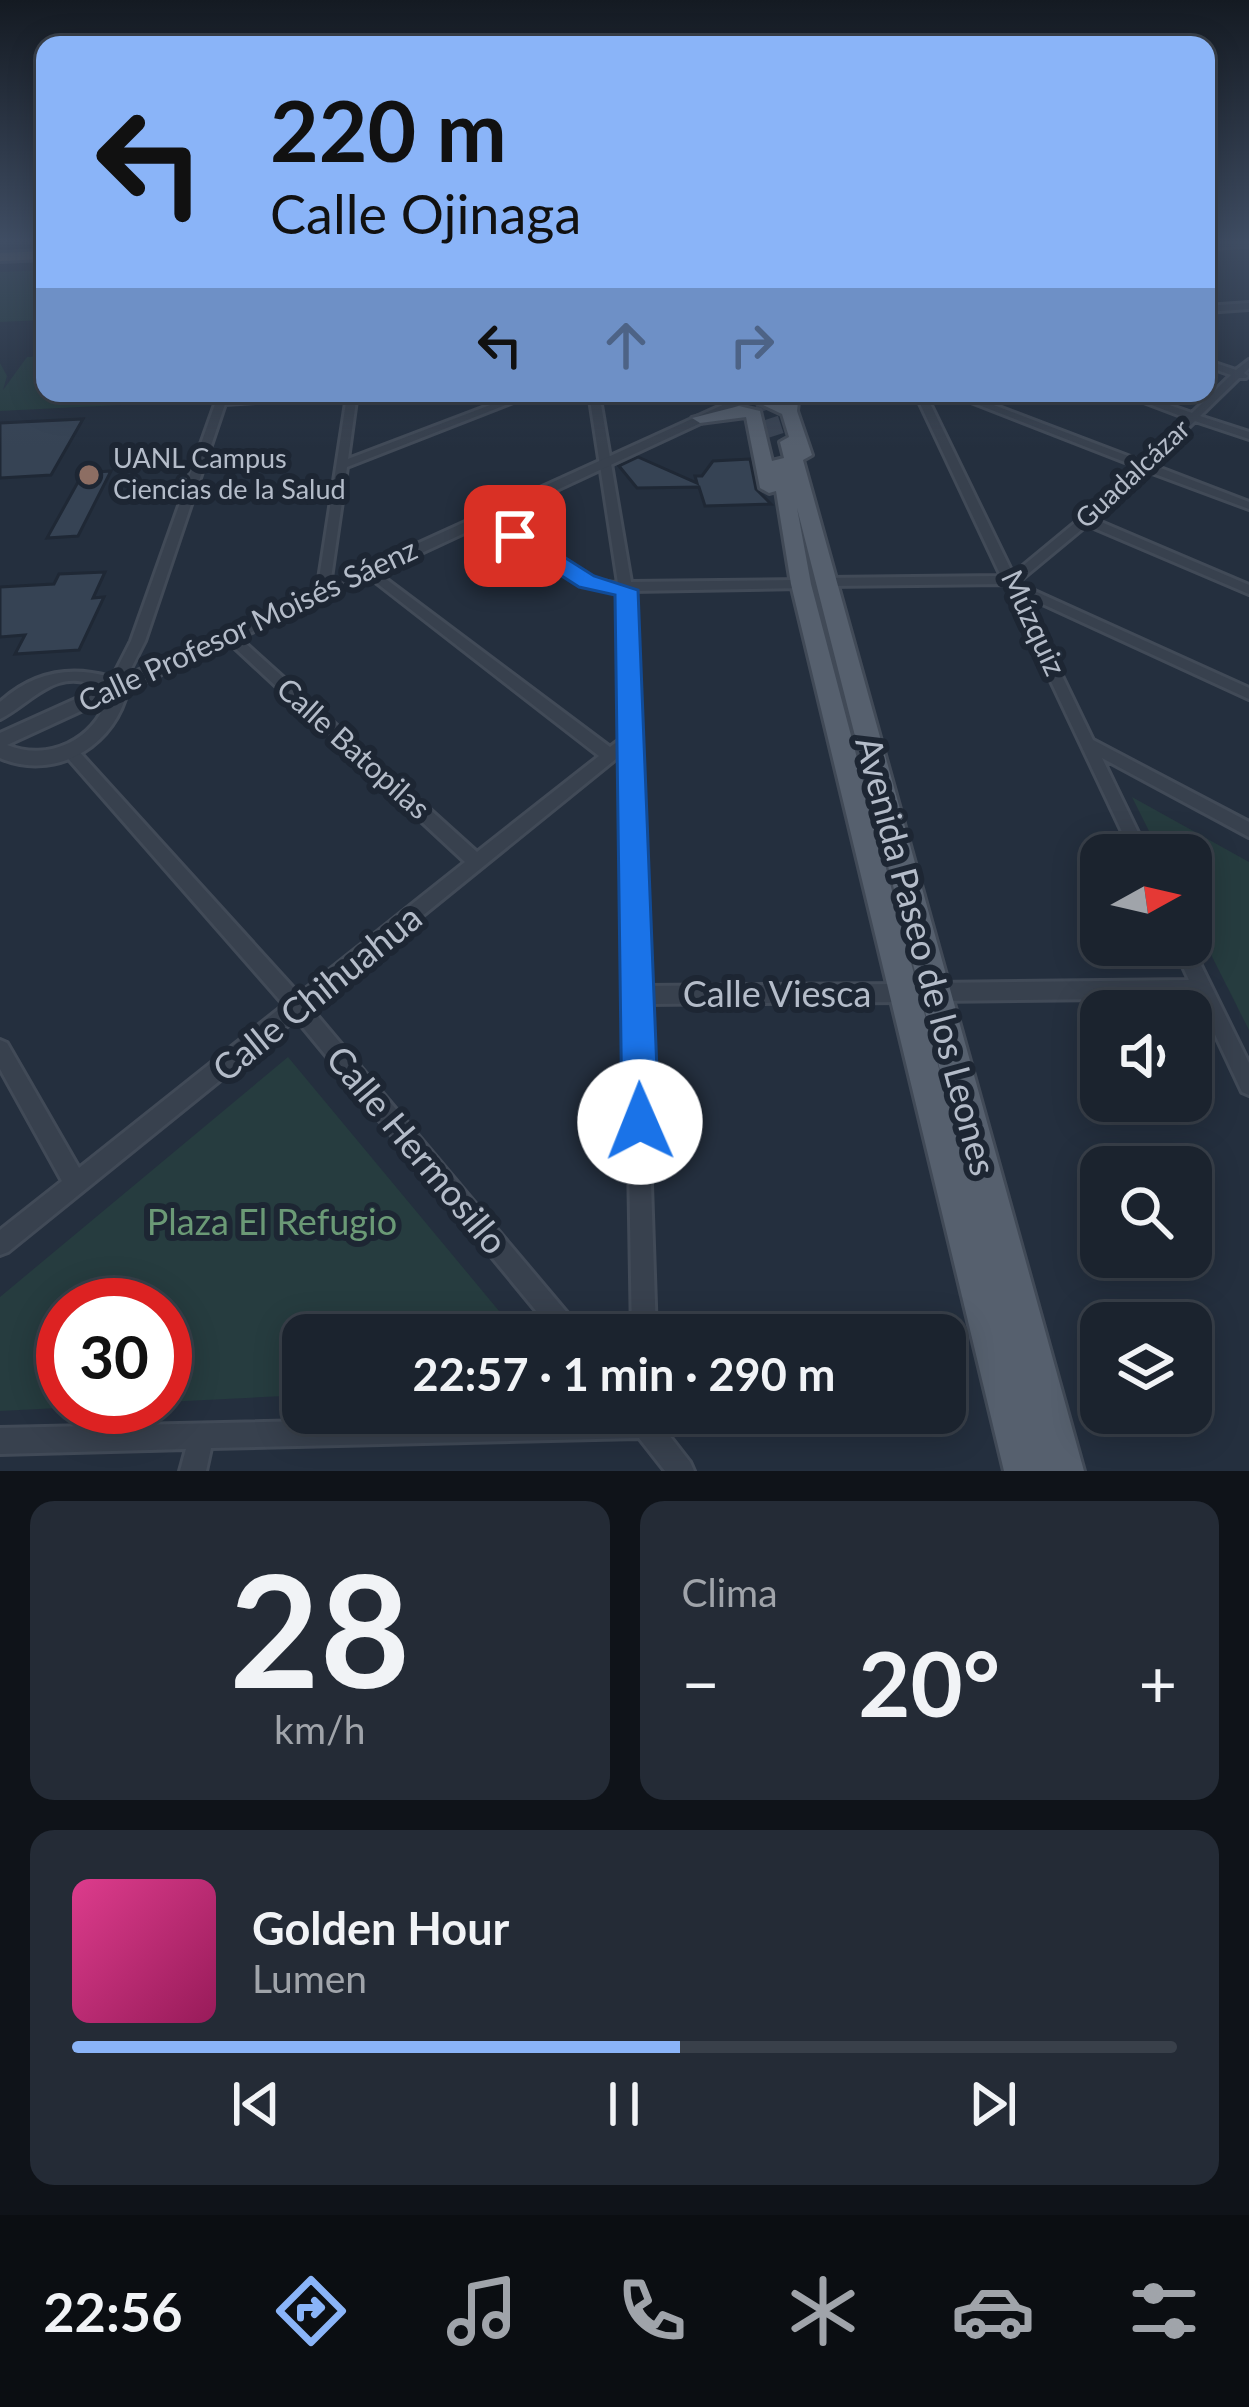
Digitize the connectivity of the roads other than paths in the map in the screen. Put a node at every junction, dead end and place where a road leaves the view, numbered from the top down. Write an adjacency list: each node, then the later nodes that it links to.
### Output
1 (1249, 363): 3 (street, Guadalcázar)
2 (1215, 366): 3 (street)
3 (1244, 376): 4 (street, Guadalcázar)
4 (1215, 400)
5 (221, 402): 37 (street)
6 (351, 402): 23 (street)
7 (475, 402): 19 (street)
8 (507, 402): 19 (street)
9 (596, 402): 22 (street)
10 (754, 402): 18 (main road)
11 (756, 402): 26 (main road)
12 (760, 402): 13 (main road)
13 (790, 402): 29 (main road)
14 (924, 402): 32 (street, Múzquiz)
15 (977, 402): 24 (street)
16 (1151, 402): 20 (street)
17 (1212, 402): 20 (street, Guadalcázar)
18 (709, 405): 22 (street, Calle Profesor Moisés Sáenz)
19 (475, 414): 23 (street)
20 (1194, 417): 21 (street); 24 (street, Guadalcázar)
21 (1249, 436)
22 (608, 459): 27 (street, Calle Profesor Moisés Sáenz); 33 (street)
23 (343, 465): 35 (street)
24 (1144, 466): 25 (street); 28 (street, Guadalcázar)
25 (1249, 506)
26 (787, 514): 29 (main road, Avenida Paseo de los Leones); 31 (main road, Avenida Paseo de los Leones)
27 (486, 516): 30 (street, Calle Profesor Moisés Sáenz); 33 (street)
28 (1086, 520): 32 (street, Guadalcázar); 34 (street)
29 (814, 543): 31 (main road, Avenida Paseo de los Leones)
30 (366, 570): 35 (street, Calle Profesor Moisés Sáenz); 45 (street)
31 (814, 583): 32 (street); 33 (street); 51 (main road, Avenida Paseo de los Leones); 52 (main road, Avenida Paseo de los Leones)
32 (1015, 584): 38 (street); 42 (street, Múzquiz)
33 (626, 590): 40 (street)
34 (1249, 590)
35 (323, 592): 36 (street, Calle Profesor Moisés Sáenz)
36 (228, 635): 37 (street, Calle Profesor Moisés Sáenz); 48 (street, Calle Batopilas)
37 (113, 690): 39 (street); 41 (street, Calle Profesor Moisés Sáenz); 44 (street)
38 (1249, 694)
39 (0, 713)
40 (632, 738): 45 (street, Calle Chihuahua); 53 (street)
41 (0, 741)
42 (1089, 744): 46 (street); 47 (street, Múzquiz)
43 (0, 750): 44 (street)
44 (70, 751): 54 (street, Calle Hermosillo)
45 (610, 756): 48 (street, Calle Chihuahua)
46 (1249, 830)
47 (1131, 834)
48 (478, 863): 54 (street, Calle Chihuahua)
49 (1192, 966): 50 (street)
50 (1203, 989): 51 (street, Calle Viesca); 56 (street)
51 (936, 992): 52 (street, Calle Viesca); 68 (main road, Avenida Paseo de los Leones)
52 (903, 993): 53 (street, Calle Viesca); 67 (main road, Avenida Paseo de los Leones)
53 (638, 994): 60 (street)
54 (299, 1008): 57 (street, Calle Chihuahua); 59 (street, Calle Hermosillo)
55 (0, 1051): 57 (street)
56 (1249, 1084)
57 (76, 1184): 58 (street, Calle Chihuahua)
58 (0, 1244)
59 (554, 1314)
60 (644, 1314)
61 (285, 1434): 63 (street)
62 (654, 1434): 66 (street)
63 (201, 1438): 64 (street); 65 (street)
64 (0, 1441)
65 (193, 1471)
66 (681, 1471)
67 (1025, 1471)
68 (1063, 1471)

